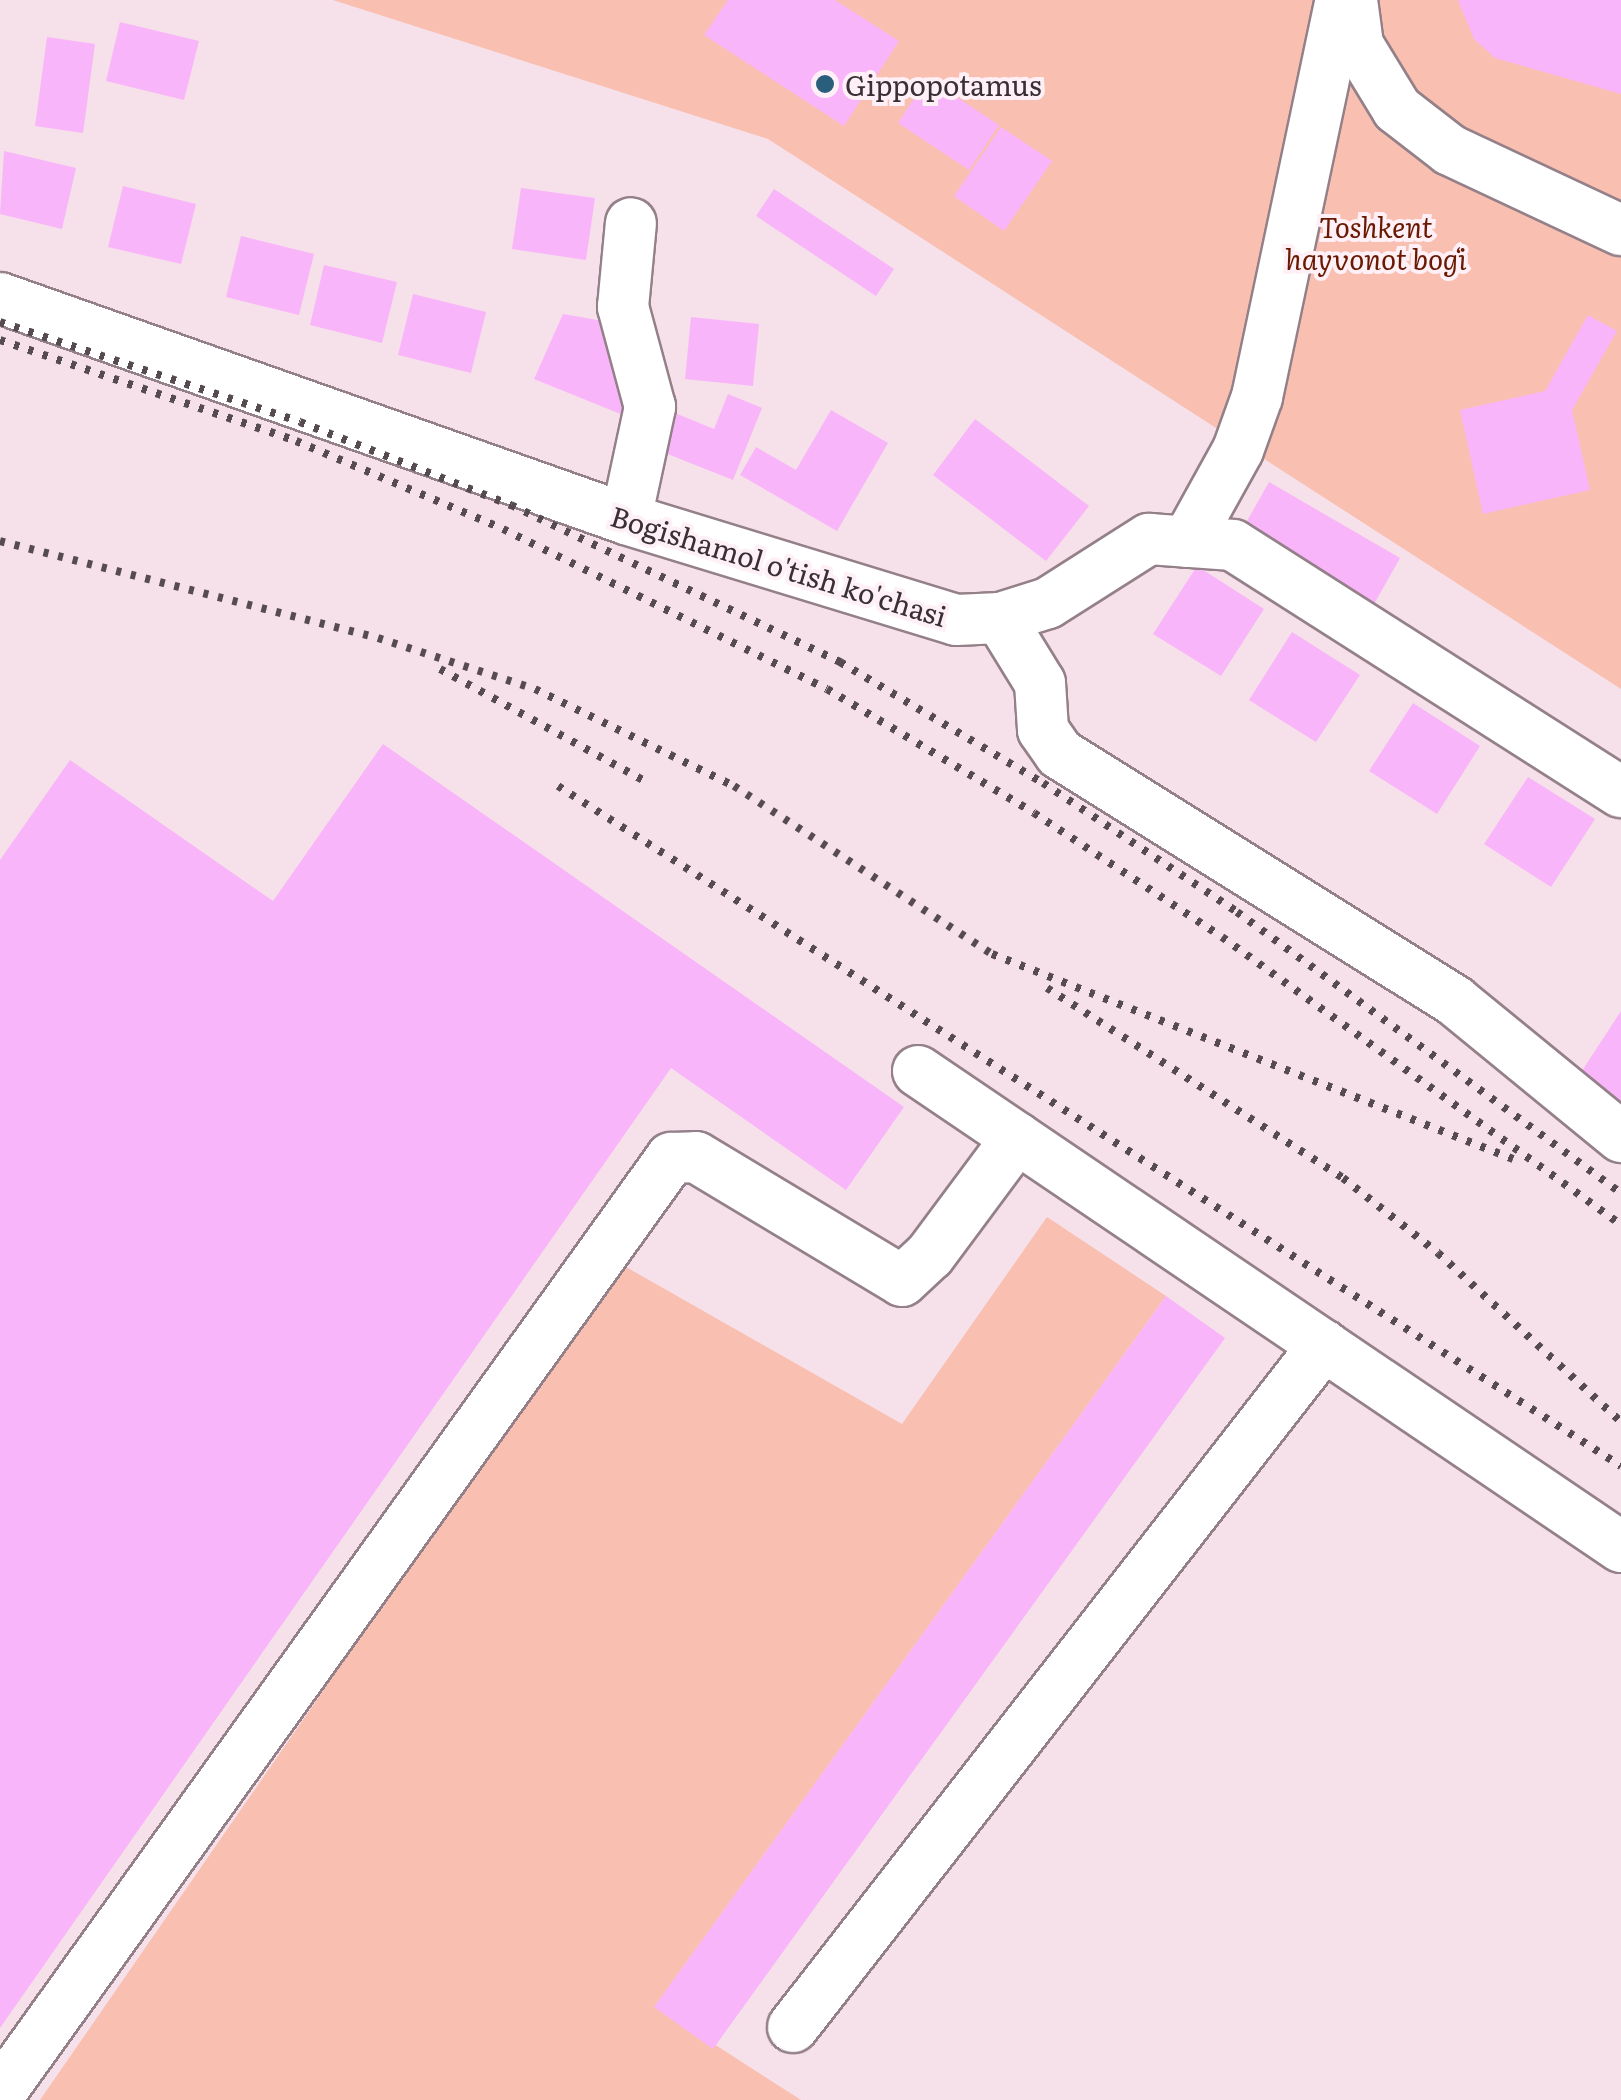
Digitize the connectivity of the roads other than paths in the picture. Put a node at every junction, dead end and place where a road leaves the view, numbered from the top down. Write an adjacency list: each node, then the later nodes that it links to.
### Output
1 (1341, 0): 7 (street)
2 (1352, 0): 4 (street)
3 (630, 223): 6 (street)
4 (1621, 230)
5 (0, 298): 6 (street, Bogishamol o'tish ko'chasi)
6 (626, 518): 8 (street, Bogishamol o'tish ko'chasi)
7 (1187, 542): 8 (street, Bogishamol o'tish ko'chasi); 9 (street, Bogishamol o'tish ko'chasi)
8 (1000, 618): 12 (street)
9 (1621, 792)
10 (918, 1071): 11 (street)
11 (1017, 1138): 13 (street); 16 (street)
12 (1621, 1138)
13 (1324, 1346): 14 (street); 15 (street)
14 (1621, 1547)
15 (793, 2027)
16 (0, 2093)

